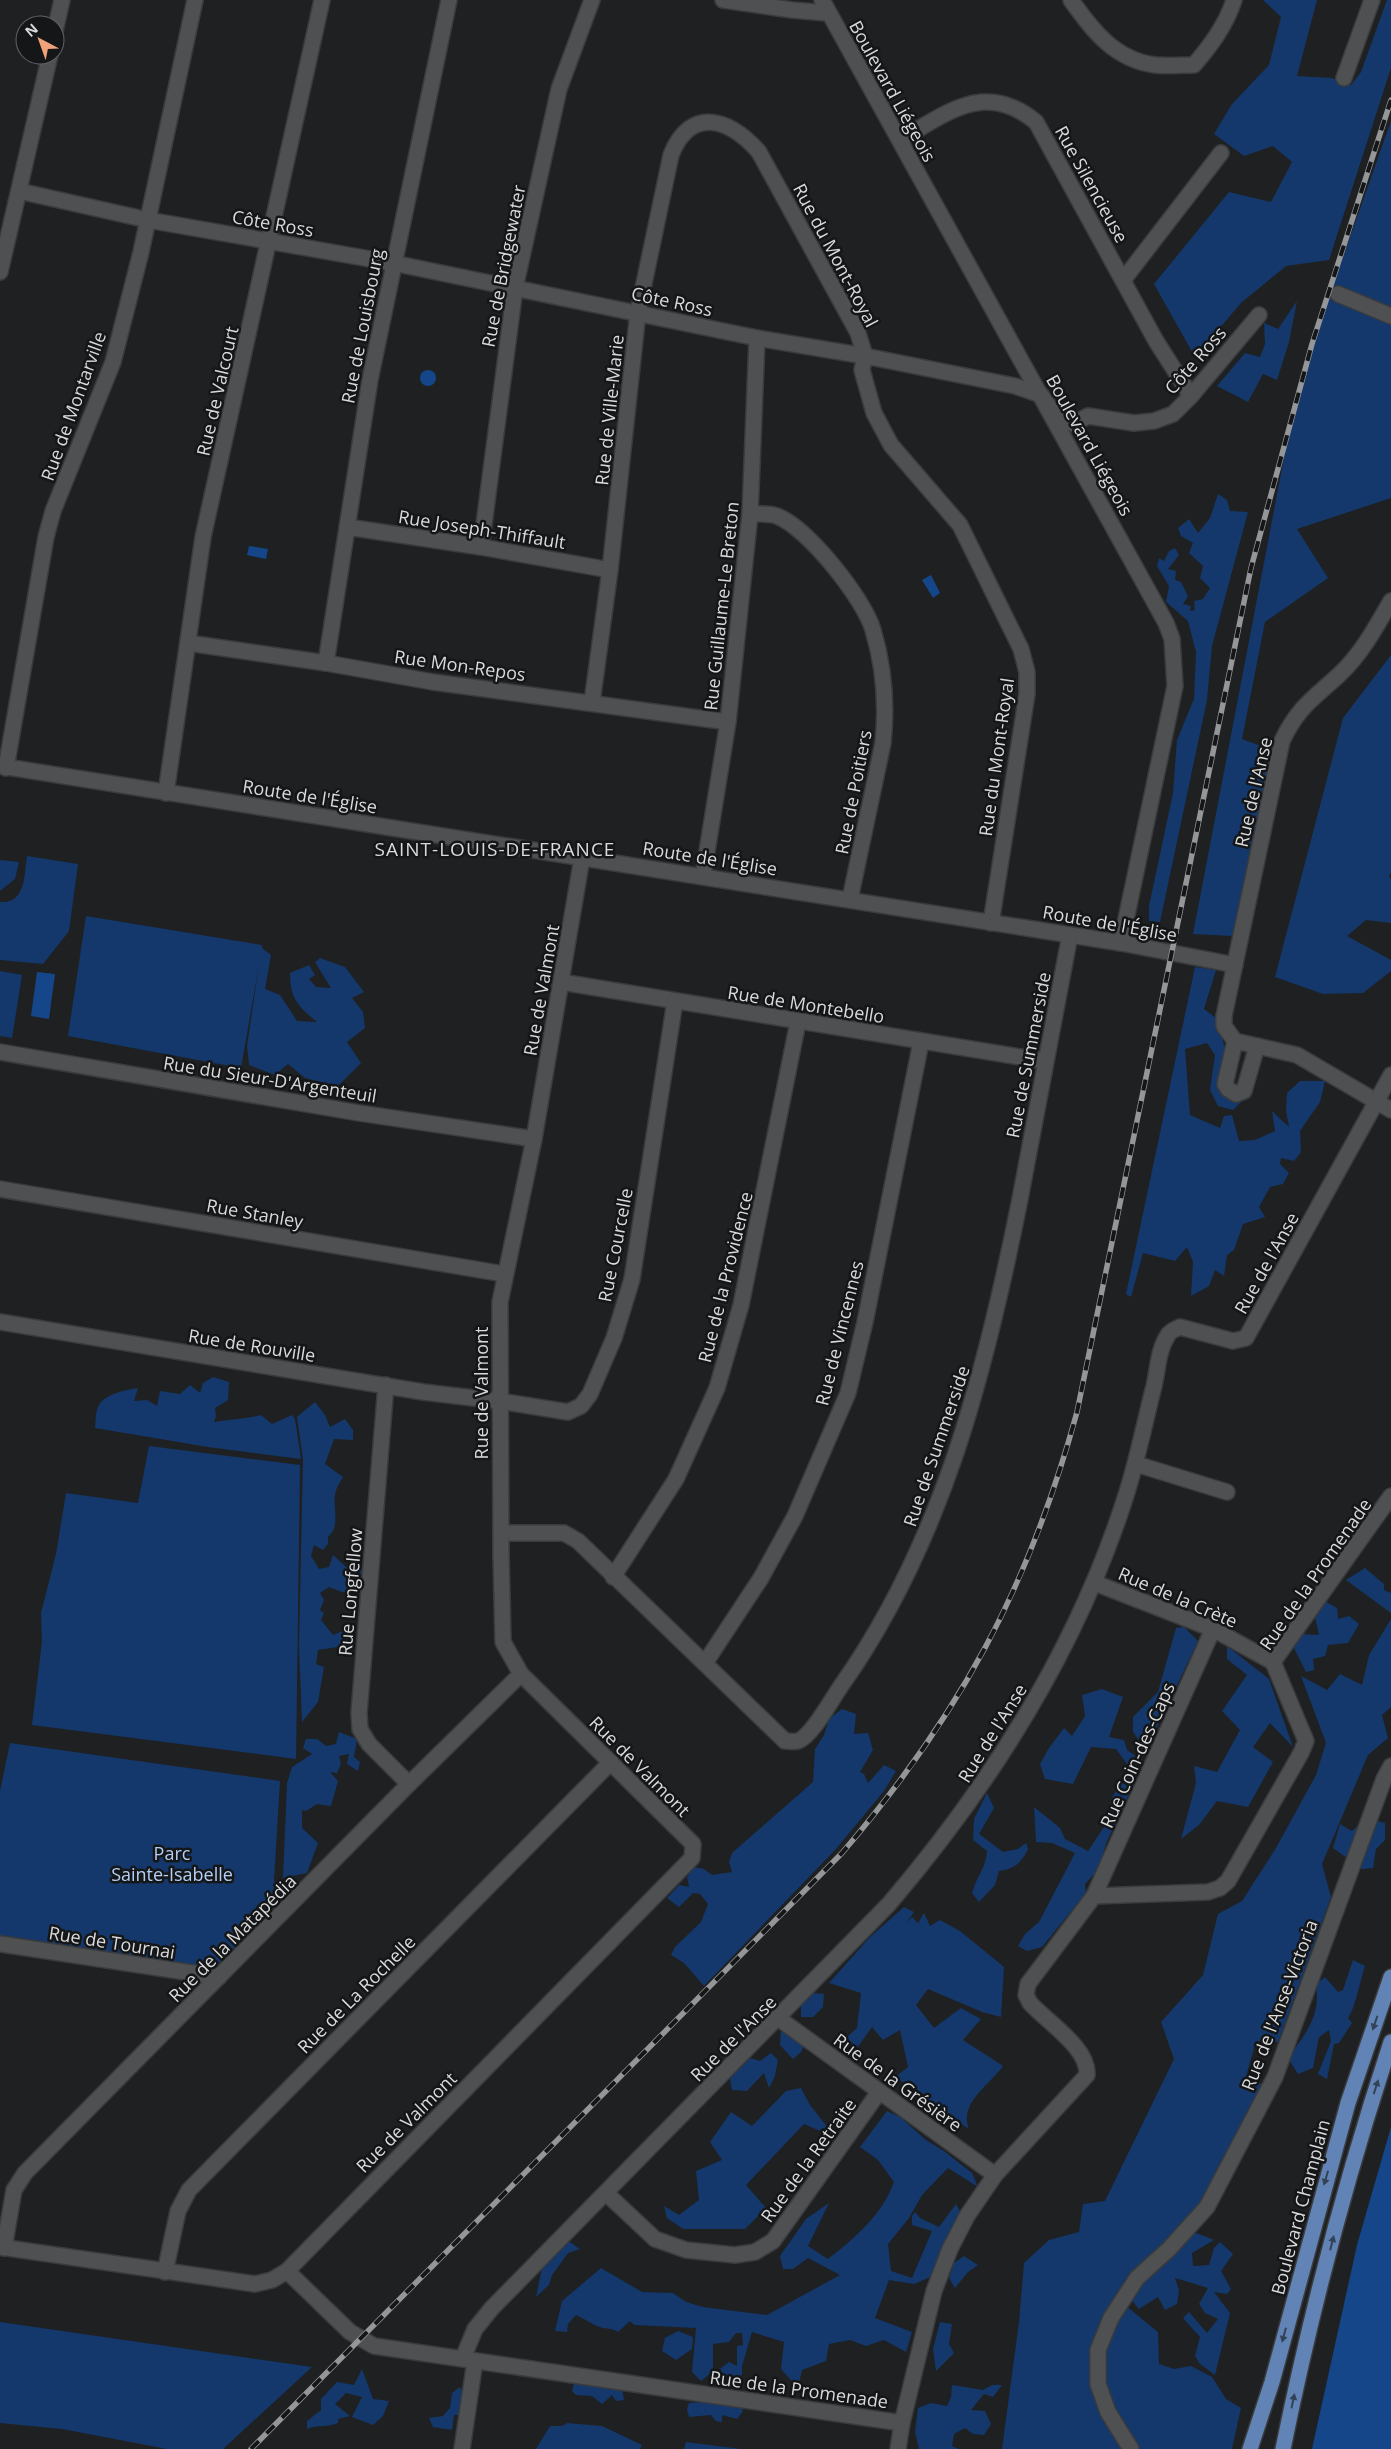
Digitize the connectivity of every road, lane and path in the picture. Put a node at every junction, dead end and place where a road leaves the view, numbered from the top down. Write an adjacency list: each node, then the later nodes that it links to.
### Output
1 (62, 0): 11 (street)
2 (195, 0): 18 (street, Rue de Montarville)
3 (322, 0): 19 (street, Rue de Valcourt)
4 (449, 0): 20 (street, Rue de Louisbourg)
5 (592, 0): 23 (street, Rue de Bridgewater)
6 (723, 0): 10 (street)
7 (1071, 0): 8 (street)
8 (1234, 0)
9 (1372, 0): 13 (street)
10 (825, 6): 15 (street, Boulevard Liégeois)
11 (59, 15)
12 (48, 65): 17 (street)
13 (1344, 78)
14 (687, 129): 25 (street, Rue de Ville-Marie); 29 (street, Rue du Mont-Royal)
15 (900, 140): 22 (street, Rue Silencieuse); 30 (street, Boulevard Liégeois)
16 (1221, 153): 22 (street)
17 (19, 191): 18 (street, Côte Ross); 21 (street)
18 (148, 220): 19 (street, Côte Ross); 41 (street, Rue de Montarville)
19 (270, 241): 20 (street, Côte Ross); 37 (street, Rue de Valcourt)
20 (393, 263): 23 (street, Côte Ross); 33 (street, Rue de Louisbourg)
21 (0, 272)
22 (1124, 278): 31 (street, Rue Silencieuse)
23 (515, 288): 25 (street, Côte Ross); 34 (street, Rue de Bridgewater)
24 (1338, 294): 27 (street)
25 (638, 312): 28 (street, Côte Ross); 35 (street, Rue de Ville-Marie)
26 (1259, 315): 31 (street, Côte Ross)
27 (1391, 316)
28 (757, 338): 29 (street, Côte Ross); 32 (street, Rue Guillaume-Le Breton)
29 (866, 356): 30 (street, Côte Ross); 46 (street, Rue du Mont-Royal)
30 (1041, 395): 31 (street, Côte Ross); 48 (street, Boulevard Liégeois)
31 (1191, 396)
32 (750, 514): 40 (street, Rue Guillaume-Le Breton); 45 (street, Rue de Poitiers)
33 (347, 527): 34 (street, Rue Joseph-Thiffault); 38 (street, Rue de Louisbourg)
34 (481, 546): 35 (street, Rue Joseph-Thiffault)
35 (610, 570): 39 (street, Rue de Ville-Marie)
36 (1391, 601): 49 (street, Rue de l'Anse)
37 (188, 643): 38 (street, Rue Mon-Repos); 42 (street, Rue de Valcourt)
38 (326, 663): 39 (street, Rue Mon-Repos)
39 (592, 702): 40 (street, Rue Mon-Repos)
40 (728, 722): 44 (street, Rue Guillaume-Le Breton)
41 (3, 767): 42 (street, Route de l'Église)
42 (166, 793): 43 (street, Route de l'Église)
43 (582, 858): 44 (street, Route de l'Église); 50 (street, Rue de Valmont)
44 (703, 876): 45 (street, Route de l'Église)
45 (850, 899): 46 (street, Route de l'Église)
46 (992, 923): 47 (street, Route de l'Église)
47 (1070, 935): 48 (street, Route de l'Église); 57 (street, Rue de Summerside)
48 (1121, 943): 49 (street, Route de l'Église)
49 (1235, 965): 53 (street, Rue de l'Anse)
50 (561, 982): 51 (street, Rue de Montebello); 61 (street, Rue de Valmont)
51 (675, 1001): 52 (street, Rue de Montebello); 66 (street, Rue Courcelle)
52 (798, 1022): 54 (street, Rue de Montebello); 71 (street, Rue de la Providence)
53 (1235, 1041): 55 (street); 55 (street)
54 (921, 1042): 57 (street, Rue de Montebello); 75 (street, Rue de Vincennes)
55 (1257, 1046): 59 (street)
56 (0, 1052): 61 (street, Rue du Sieur-D'Argenteuil)
57 (1045, 1061): 75 (street, Rue de Summerside)
58 (1391, 1075): 59 (street, Rue de l'Anse)
59 (1376, 1102): 60 (street); 67 (street, Rue de l'Anse)
60 (1391, 1110)
61 (534, 1139): 63 (street, Rue de Valmont)
62 (0, 1189): 63 (street, Rue Stanley)
63 (504, 1274): 66 (street, Rue de Valmont)
64 (0, 1322): 65 (street, Rue de Rouville)
65 (386, 1385): 66 (street, Rue de Rouville); 79 (street, Rue Longfellow)
66 (499, 1401): 70 (street, Rue de Valmont)
67 (1136, 1464): 68 (street); 72 (street, Rue de l'Anse)
68 (1227, 1492)
69 (1391, 1496): 74 (street, Rue de la Promenade)
70 (502, 1533): 71 (street, Rue de Summerside); 76 (street, Rue de Valmont)
71 (613, 1577): 75 (street, Rue de Summerside)
72 (1095, 1583): 73 (street, Rue de la Crète); 84 (street, Rue de l'Anse)
73 (1213, 1629): 74 (street, Rue de la Crète); 80 (street, Rue Coin-des-Caps)
74 (1273, 1662): 80 (street, Rue de la Promenade)
75 (705, 1663)
76 (521, 1674): 77 (street, Rue de Valmont); 79 (street, Rue de la Matapédia)
77 (611, 1762): 90 (street, Rue de Valmont); 91 (street, Rue de La Rochelle)
78 (1391, 1766): 96 (street, Rue de l'Anse-Victoria)
79 (409, 1784): 83 (street, Rue de la Matapédia)
80 (1094, 1896): 87 (street, Rue de la Promenade)
81 (0, 1944): 83 (street, Rue de Tournai)
82 (1391, 1977): 97 (main road, Boulevard Champlain, one-way to 97)
83 (219, 1978): 89 (street, Rue de la Matapédia)
84 (778, 2018): 86 (street, Rue de la Grésière); 88 (street, Rue de l'Anse)
85 (1391, 2042): 98 (main road, one-way to 85)
86 (879, 2092): 87 (street, Rue de la Grésière); 88 (street, Rue de la Retraite)
87 (996, 2176): 93 (street, Rue de la Promenade)
88 (606, 2193): 92 (street, Rue de l'Anse)
89 (2, 2247): 91 (street, Rue de Valmont)
90 (287, 2271): 91 (street, Rue de Valmont); 92 (street, Rue de la Promenade)
91 (165, 2272)
92 (469, 2360): 93 (street, Rue de la Promenade); 94 (street, Rue de l'Anse)
93 (902, 2423): 95 (street)
94 (462, 2449)
95 (898, 2449)
96 (1131, 2449)
97 (1250, 2449)
98 (1283, 2449)

